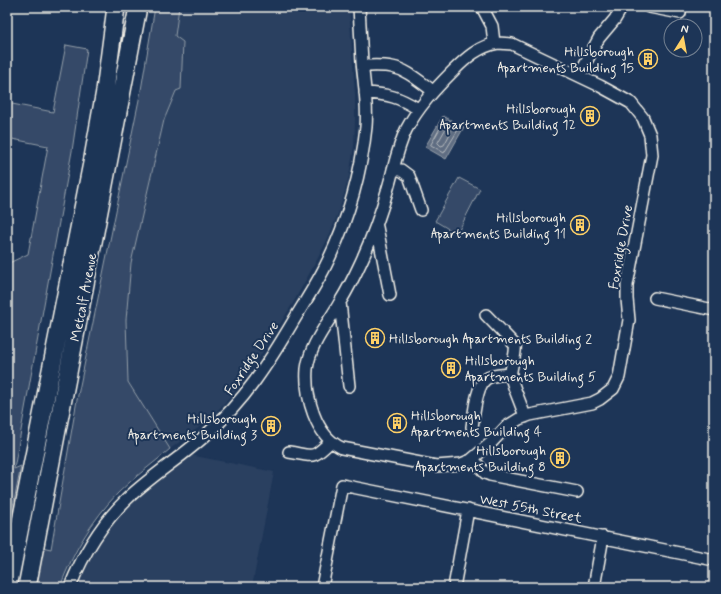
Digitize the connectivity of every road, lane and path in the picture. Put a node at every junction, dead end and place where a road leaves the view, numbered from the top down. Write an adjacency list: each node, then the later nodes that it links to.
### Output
1 (116, 7): 33 (highway, Metcalf Avenue)
2 (138, 7): 34 (highway, Metcalf Avenue)
3 (359, 7): 9 (street, Foxridge Drive)
4 (482, 7): 8 (street)
5 (622, 7): 10 (street)
6 (649, 7): 7 (street)
7 (680, 13)
8 (494, 43): 10 (street, Foxridge Drive); 11 (street, Foxridge Drive)
9 (363, 66): 11 (street); 12 (street, Foxridge Drive)
10 (580, 75): 24 (street, Foxridge Drive)
11 (433, 91): 13 (street, Foxridge Drive)
12 (365, 93): 13 (street); 35 (street, Foxridge Drive)
13 (418, 110): 14 (street, Foxridge Drive)
14 (393, 169): 15 (street); 16 (street, Foxridge Drive)
15 (421, 210)
16 (377, 226): 17 (street); 19 (street, Foxridge Drive)
17 (390, 295)
18 (655, 298): 20 (street)
19 (340, 302): 23 (street); 26 (street, Foxridge Drive)
20 (714, 310)
21 (486, 315): 22 (street)
22 (511, 374): 24 (street); 25 (street)
23 (350, 386)
24 (525, 416): 28 (street, Foxridge Drive)
25 (472, 427)
26 (331, 441): 27 (street); 28 (street, Foxridge Drive)
27 (289, 452)
28 (473, 459): 29 (street)
29 (577, 492)
30 (468, 510): 31 (street, West 55th Street); 36 (street, West 55th Street); 37 (street)
31 (603, 537): 32 (street, West 55th Street); 38 (street)
32 (714, 560)
33 (8, 587)
34 (27, 587)
35 (70, 587)
36 (322, 587)
37 (454, 587)
38 (594, 587)

